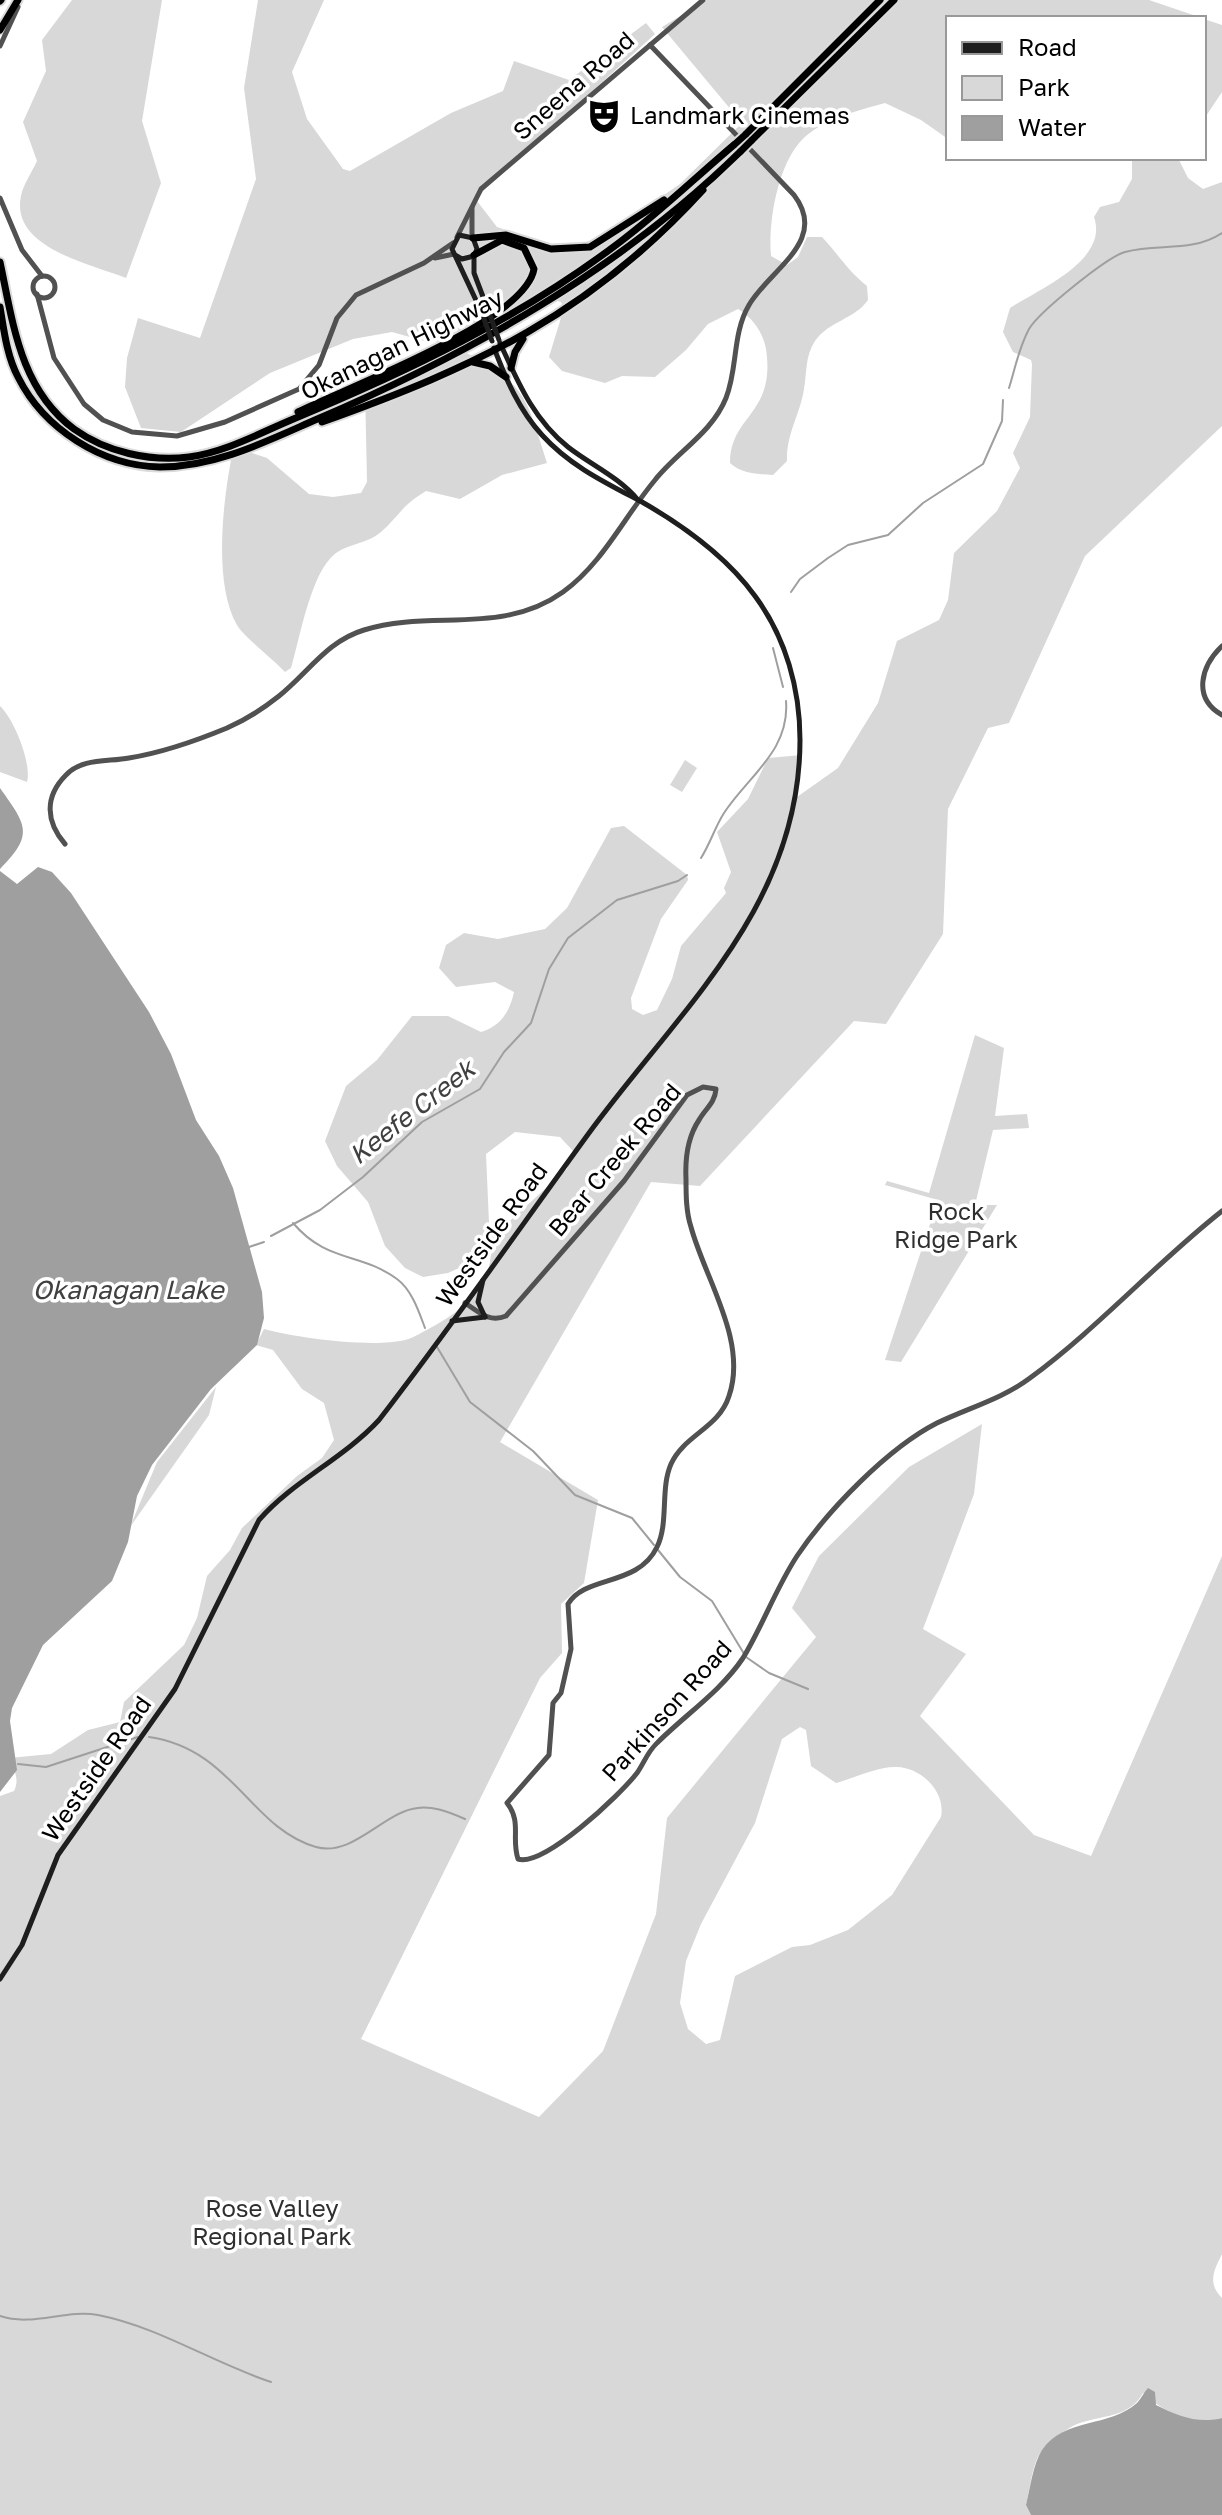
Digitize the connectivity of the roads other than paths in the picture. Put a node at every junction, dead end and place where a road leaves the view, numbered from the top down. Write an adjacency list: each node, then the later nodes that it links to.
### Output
1 (19, 0): 5 (highway); 7 (street)
2 (703, 0): 6 (street, Sneena Road)
3 (880, 0): 8 (highway, Okanagan Highway)
4 (894, 0): 8 (highway, Okanagan Highway)
5 (0, 30)
6 (650, 45): 13 (street, Sneena Road); 33 (street)
7 (0, 46)
8 (748, 138): 9 (highway, Okanagan Highway, bridge)
9 (738, 147): 10 (highway, Okanagan Highway); 11 (highway, Okanagan Highway)
10 (720, 171): 26 (highway); 32 (highway, Okanagan Highway)
11 (680, 191): 14 (highway); 31 (highway, Okanagan Highway)
12 (0, 198): 20 (street)
13 (472, 203): 14 (street); 15 (street, Sneena Road)
14 (473, 237): 15 (main road); 17 (main road)
15 (454, 240): 16 (main road); 18 (street, Sneena Road)
16 (455, 255): 17 (main road); 18 (street, Sneena Road); 24 (main road, Westside Road)
17 (474, 255): 24 (main road, Westside Road); 31 (highway)
18 (431, 259): 25 (street, Sneena Road)
19 (0, 262): 31 (highway, Okanagan Highway)
20 (42, 276): 21 (street); 22 (street)
21 (37, 294): 22 (street); 25 (street, Sneena Road)
22 (49, 296): 25 (street, Sneena Road)
23 (0, 307): 32 (highway, Okanagan Highway)
24 (485, 311): 27 (main road, Westside Road, bridge)
25 (45, 319)
26 (531, 332): 27 (highway); 29 (highway)
27 (497, 344): 28 (highway); 29 (main road, Westside Road); 30 (main road, Westside Road)
28 (473, 362): 30 (highway); 32 (highway)
29 (511, 368): 33 (main road, Westside Road)
30 (506, 377): 33 (main road, Westside Road)
31 (252, 436)
32 (256, 445)
33 (638, 500): 36 (street); 38 (main road, Westside Road)
34 (1222, 646): 35 (street)
35 (1222, 715)
36 (65, 844)
37 (1222, 1211): 42 (street, Parkinson Road)
38 (484, 1275): 39 (main road, Westside Road); 40 (main road)
39 (465, 1303): 40 (street); 41 (main road, Westside Road)
40 (485, 1317): 41 (main road); 42 (street, Bear Creek Road)
41 (451, 1321): 43 (main road, Westside Road)
42 (507, 1803)
43 (0, 1979)

